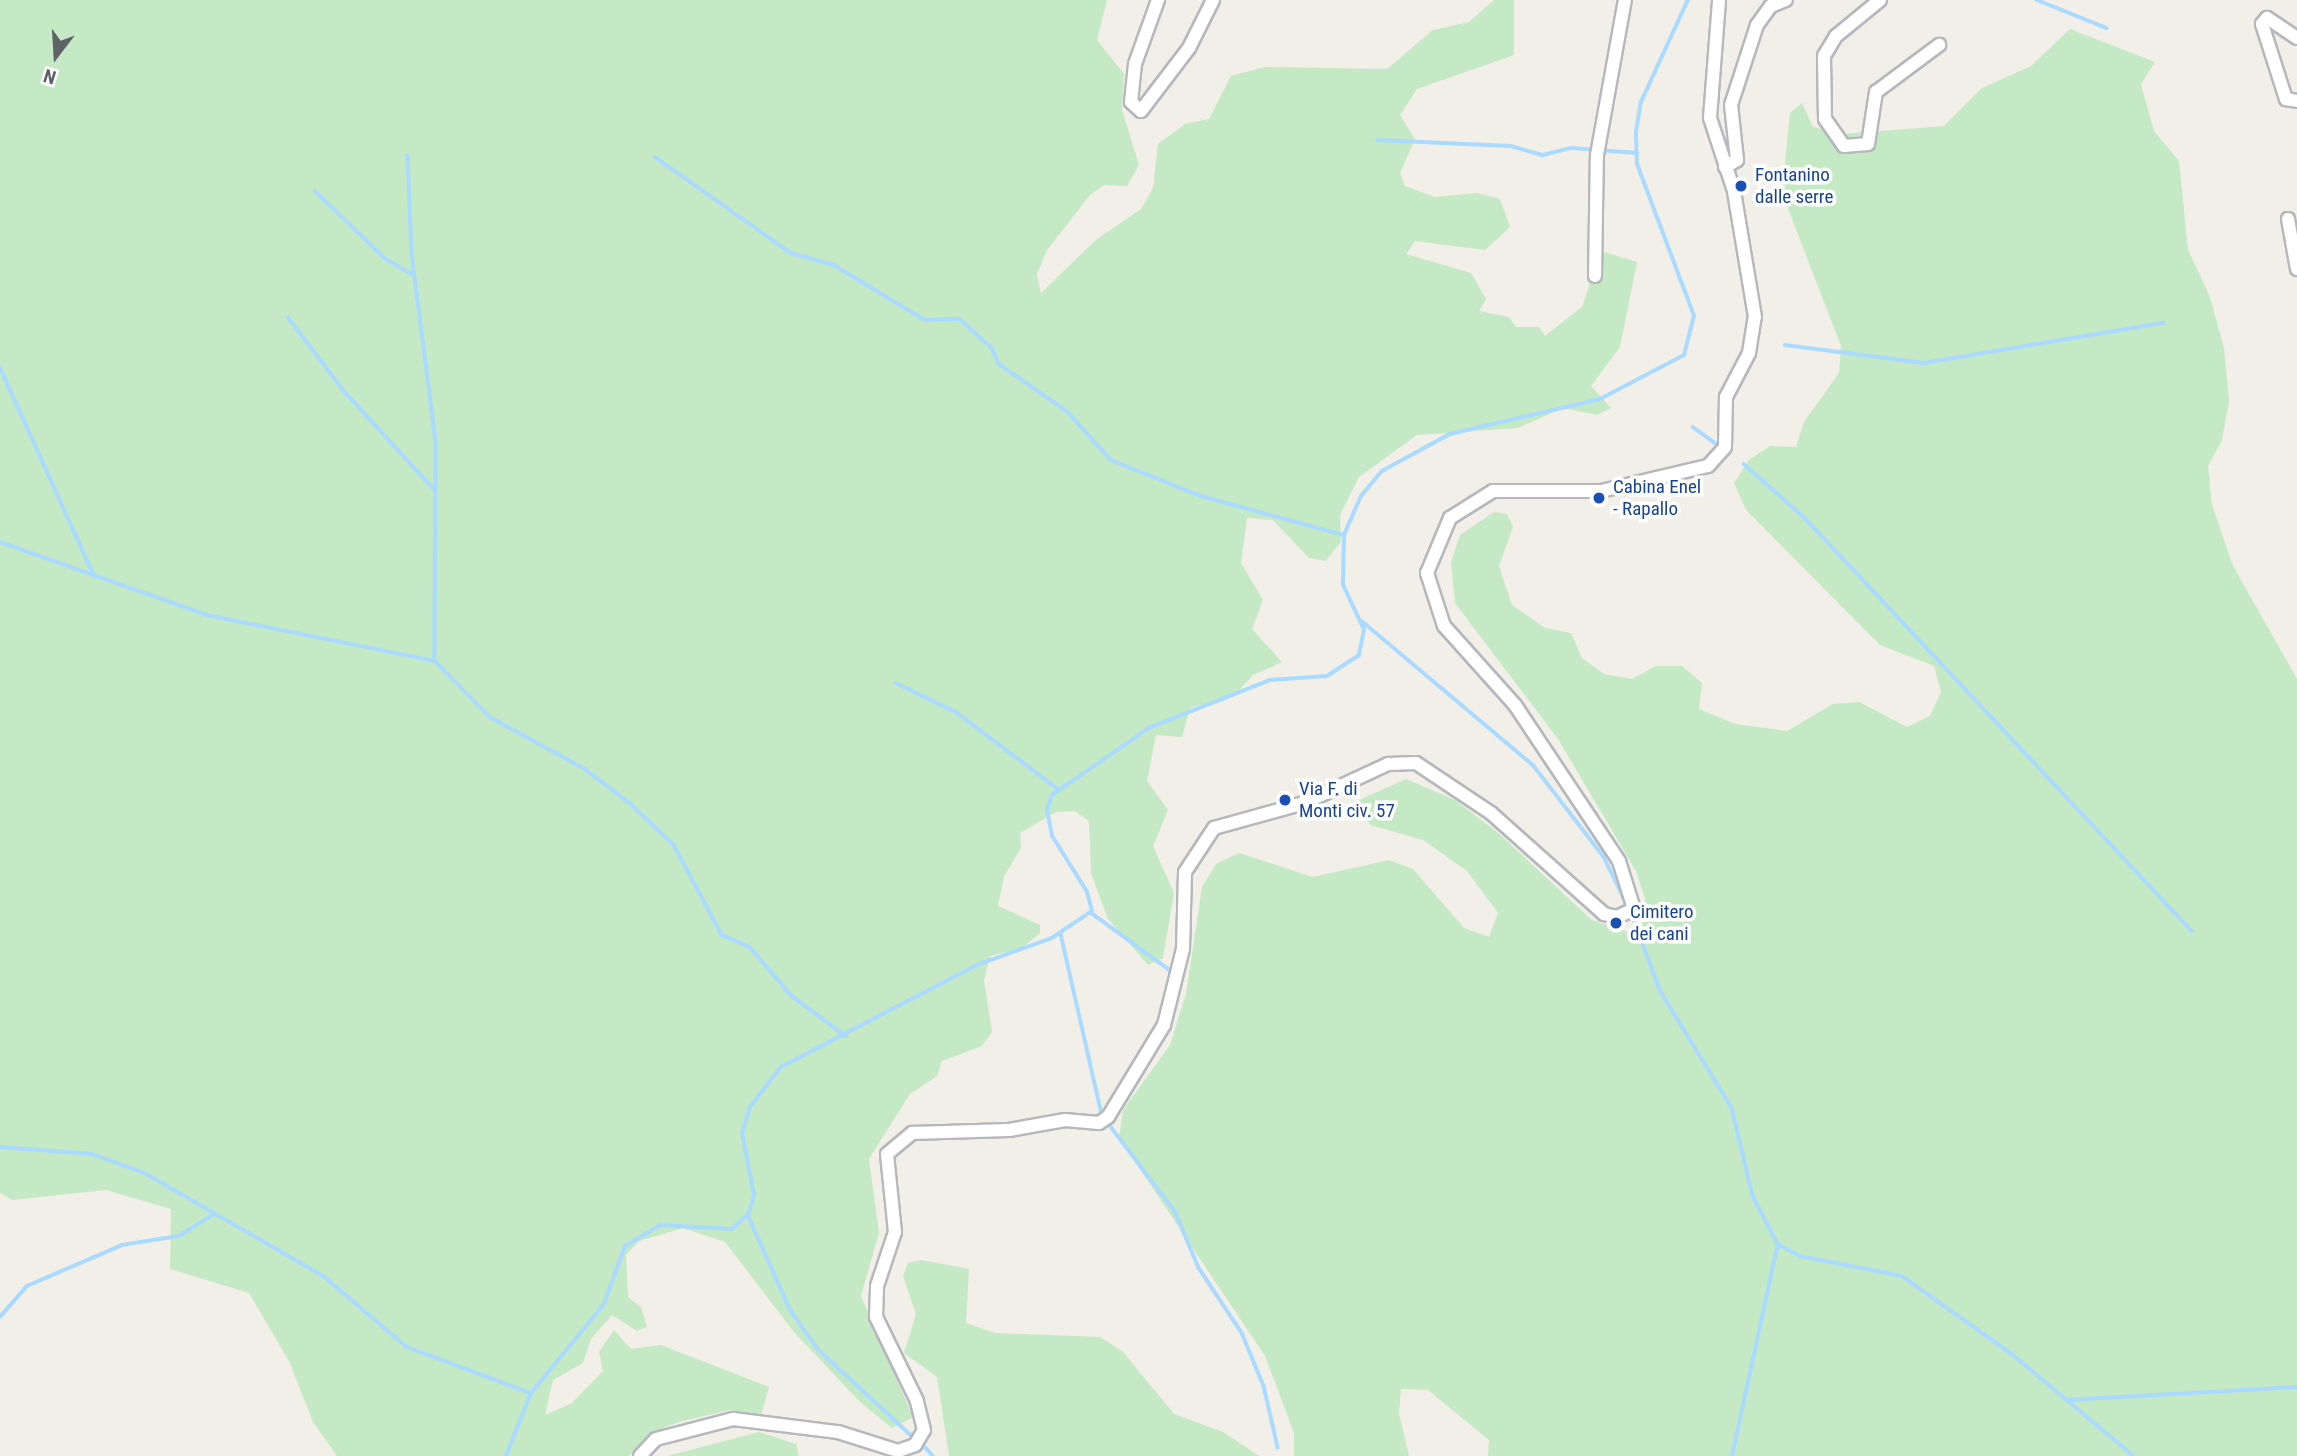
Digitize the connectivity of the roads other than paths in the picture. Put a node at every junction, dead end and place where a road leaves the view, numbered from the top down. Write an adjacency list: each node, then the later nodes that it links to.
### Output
1 (1158, 0): 2 (street)
2 (1213, 0)
3 (1625, 0): 13 (street)
4 (1719, 0): 10 (street)
5 (1786, 0): 10 (street)
6 (1880, 0): 8 (street)
7 (2297, 38): 9 (street)
8 (1939, 46)
9 (2297, 101)
10 (1725, 167): 14 (street)
11 (2288, 219): 12 (street)
12 (2297, 269)
13 (1595, 276)
14 (640, 1456)

